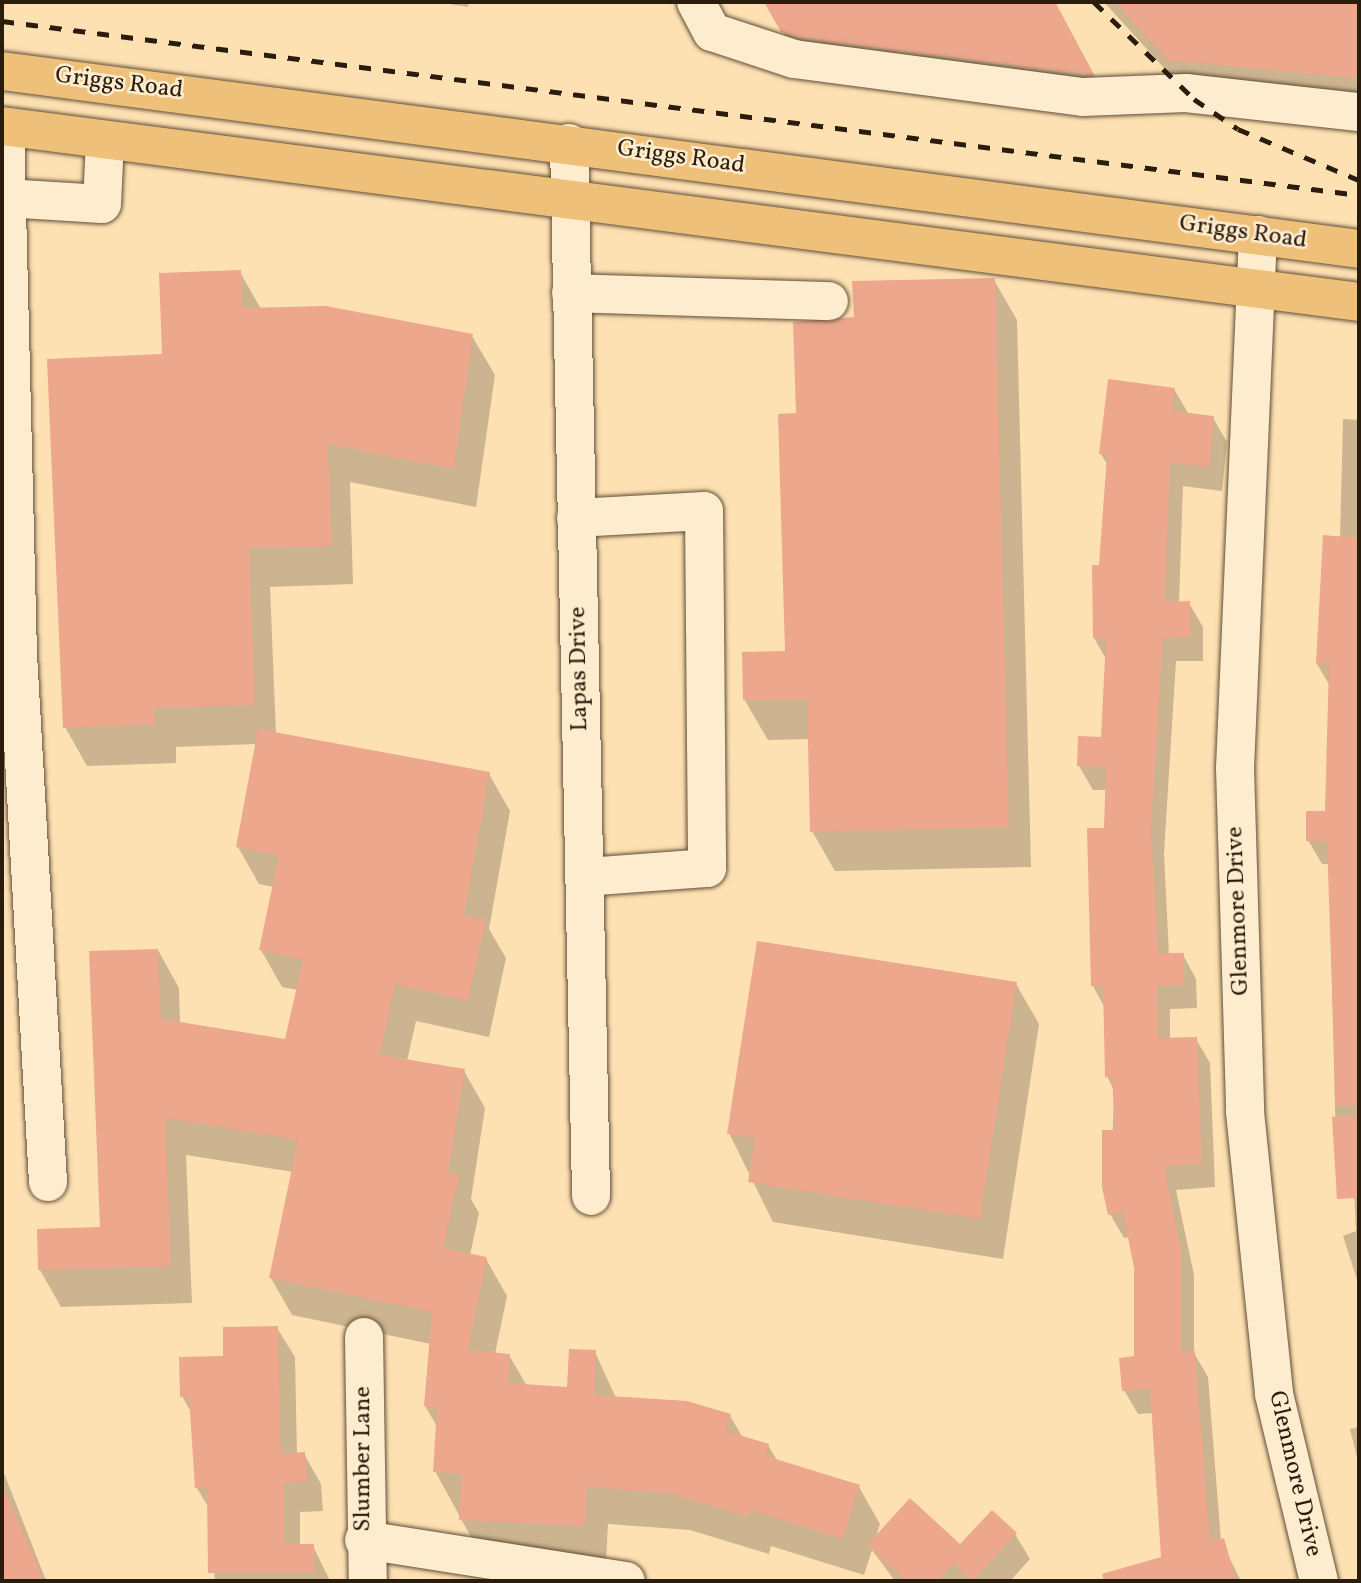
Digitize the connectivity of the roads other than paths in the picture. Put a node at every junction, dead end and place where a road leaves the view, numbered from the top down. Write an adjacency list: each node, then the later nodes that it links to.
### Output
1 (696, 2): 3 (street)
2 (2, 71): 6 (main road, Griggs Road)
3 (1359, 112)
4 (3, 127): 5 (main road, Griggs Road); 7 (street)
5 (105, 141): 7 (street); 8 (main road, Griggs Road)
6 (569, 143): 8 (street, Lapas Drive); 9 (main road, Griggs Road)
7 (5, 198): 17 (street)
8 (569, 202): 11 (main road, Griggs Road); 12 (street, Lapas Drive)
9 (1258, 235): 10 (main road, Griggs Road); 11 (street, Glenmore Drive)
10 (1359, 249)
11 (1257, 286): 14 (main road, Griggs Road); 23 (street, Glenmore Drive)
12 (571, 293): 13 (street); 15 (street, Lapas Drive)
13 (829, 301)
14 (1359, 302)
15 (576, 518): 16 (street, Lapas Drive); 16 (street)
16 (584, 877): 18 (street, Lapas Drive)
17 (48, 1182)
18 (591, 1196)
19 (364, 1337): 20 (street, Slumber Lane)
20 (365, 1540): 21 (street, Slumber Lane); 22 (street)
21 (368, 1581)
22 (626, 1581)
23 (1319, 1581)

